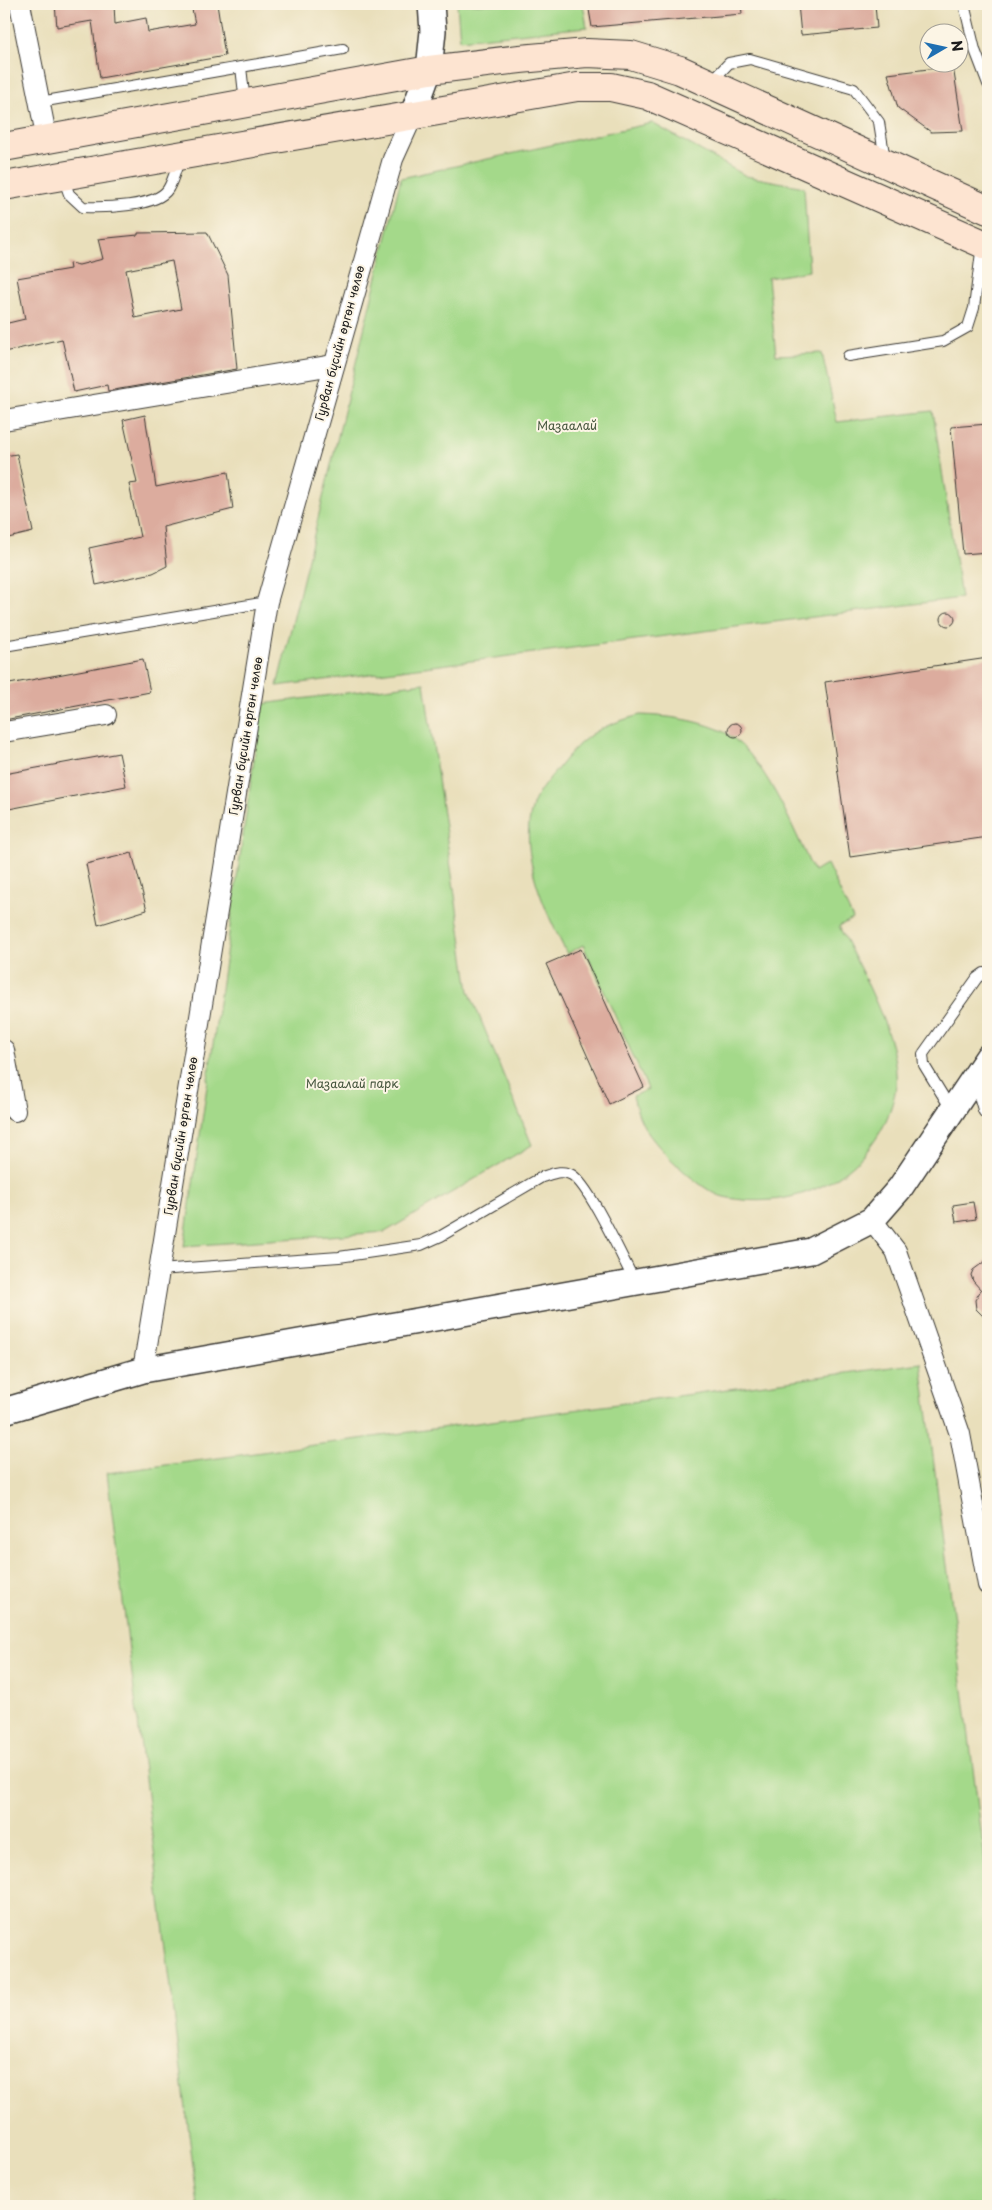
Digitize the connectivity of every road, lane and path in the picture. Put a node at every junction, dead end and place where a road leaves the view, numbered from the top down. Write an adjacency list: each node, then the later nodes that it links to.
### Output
1 (20, 4): 9 (street)
2 (430, 4): 6 (street)
3 (964, 4): 8 (lane)
4 (343, 49): 5 (lane)
5 (241, 67): 9 (lane); 10 (lane)
6 (429, 70): 7 (main road); 10 (main road); 11 (street)
7 (710, 83): 15 (main road); 15 (lane)
8 (988, 84)
9 (40, 102): 12 (street)
10 (245, 104): 12 (main road)
11 (412, 117): 14 (main road); 19 (main road); 21 (street, Гурван бүсийн өргөн чөлөө)
12 (47, 140): 13 (main road)
13 (4, 147)
14 (180, 156): 16 (main road); 16 (lane)
15 (885, 163): 18 (main road)
16 (62, 176): 17 (main road)
17 (4, 186)
18 (988, 210)
19 (985, 245): 20 (lane)
20 (848, 356)
21 (333, 365): 22 (street); 23 (street, Гурван бүсийн өргөн чөлөө)
22 (4, 420)
23 (267, 602): 24 (lane); 34 (street, Гурван бүсийн өргөн чөлөө)
24 (4, 646)
25 (106, 715): 26 (street)
26 (4, 732)
27 (988, 973): 32 (lane)
28 (4, 1050): 31 (street)
29 (983, 1066): 30 (street); 32 (street)
30 (988, 1109)
31 (15, 1111)
32 (953, 1111): 33 (street)
33 (872, 1220): 35 (street); 38 (street)
34 (159, 1270): 35 (lane); 36 (street, Гурван бүсийн өргөн чөлөө)
35 (635, 1282): 36 (street)
36 (143, 1370): 37 (street)
37 (4, 1411)
38 (988, 1585)

